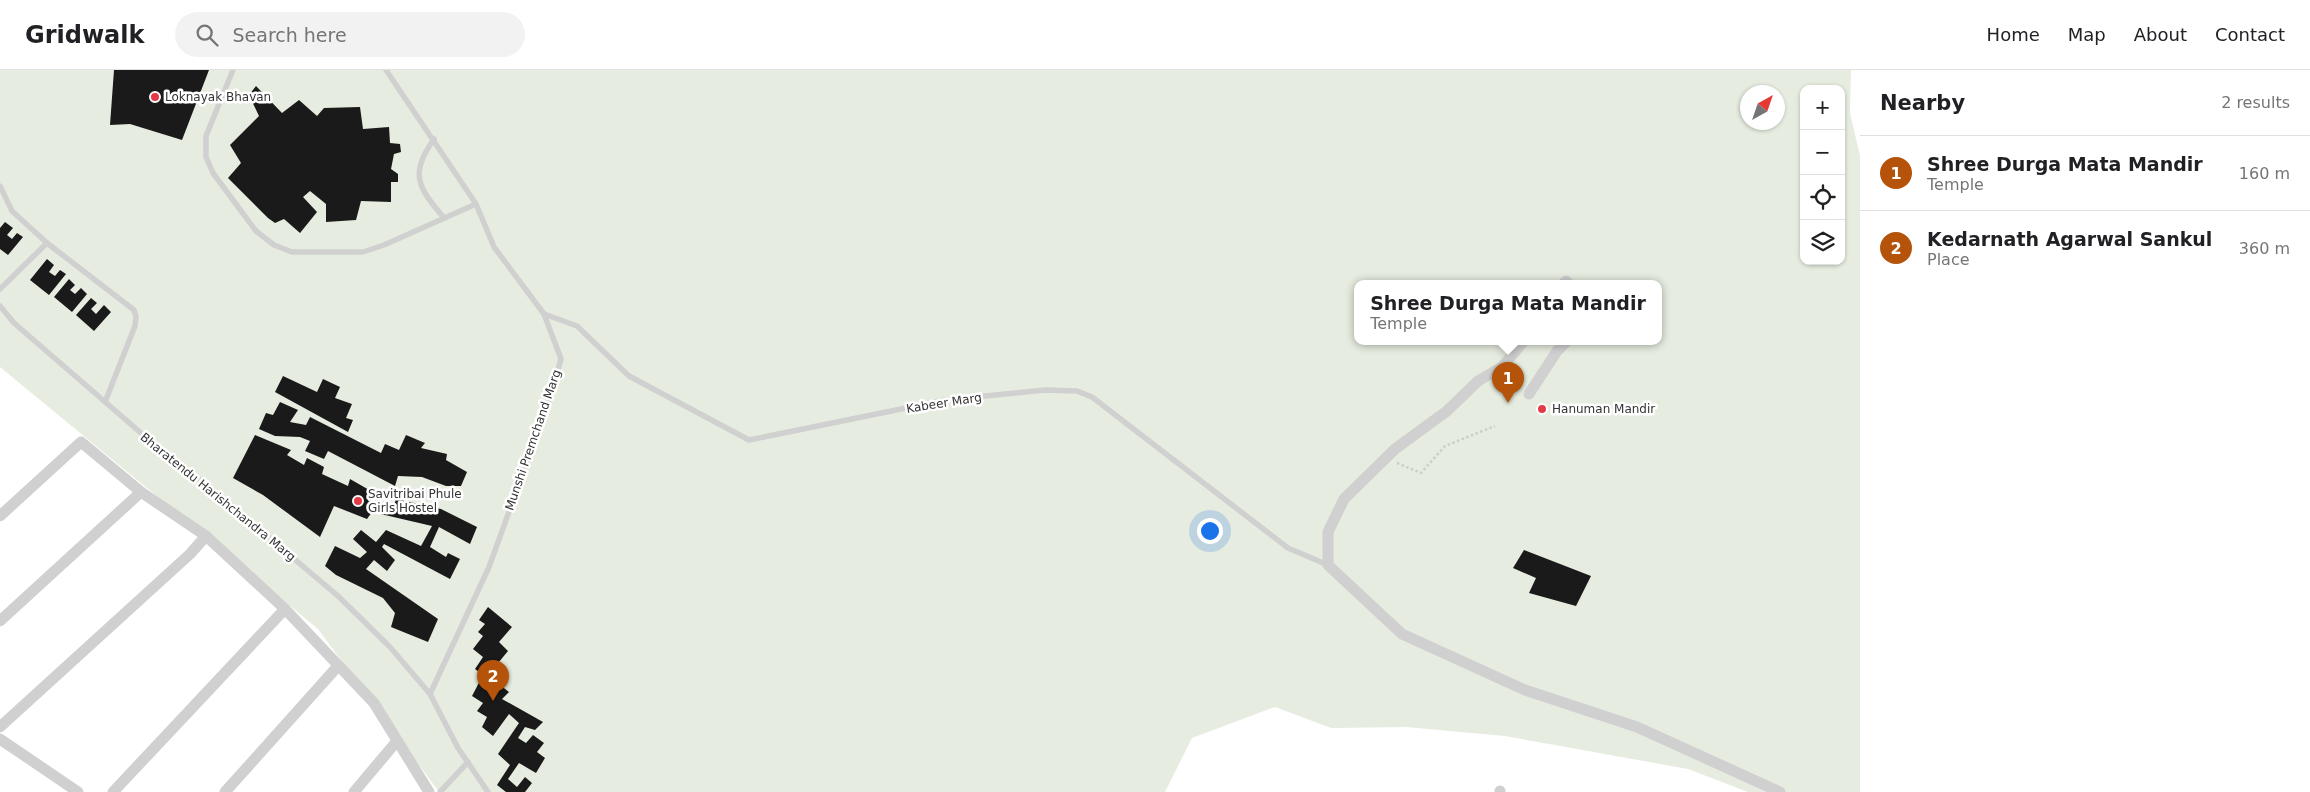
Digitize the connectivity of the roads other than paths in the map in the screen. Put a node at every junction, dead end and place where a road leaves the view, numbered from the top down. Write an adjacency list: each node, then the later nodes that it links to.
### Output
1 (233, 70): 6 (lane)
2 (386, 70): 3 (lane, Munshi Premchand Marg)
3 (434, 138): 5 (lane, Munshi Premchand Marg); 6 (lane)
4 (0, 186): 7 (lane)
5 (476, 204): 6 (lane); 10 (lane, Munshi Premchand Marg)
6 (444, 218)
7 (47, 243): 8 (lane); 14 (lane)
8 (0, 289)
9 (0, 306): 14 (lane, Bharatendu Harishchandra Marg)
10 (544, 314): 18 (lane, Kabeer Marg); 22 (lane, Munshi Premchand Marg)
11 (1520, 345): 18 (street)
12 (1563, 345): 13 (street)
13 (1529, 394)
14 (105, 402): 22 (lane, Bharatendu Harishchandra Marg)
15 (141, 492): 16 (street); 17 (street); 20 (street)
16 (0, 516)
17 (206, 536): 19 (street); 23 (street)
18 (1328, 565): 34 (street)
19 (284, 609): 21 (street); 28 (street)
20 (0, 621)
21 (338, 666): 25 (street); 29 (street)
22 (430, 694): 26 (lane, Bharatendu Harishchandra Marg)
23 (0, 727)
24 (0, 740): 27 (street)
25 (397, 741): 30 (street); 31 (street)
26 (468, 762): 32 (lane); 33 (lane, Bharatendu Harishchandra Marg)
27 (78, 792)
28 (113, 792)
29 (226, 792)
30 (354, 792)
31 (429, 792)
32 (440, 792)
33 (488, 792)
34 (1780, 792)

